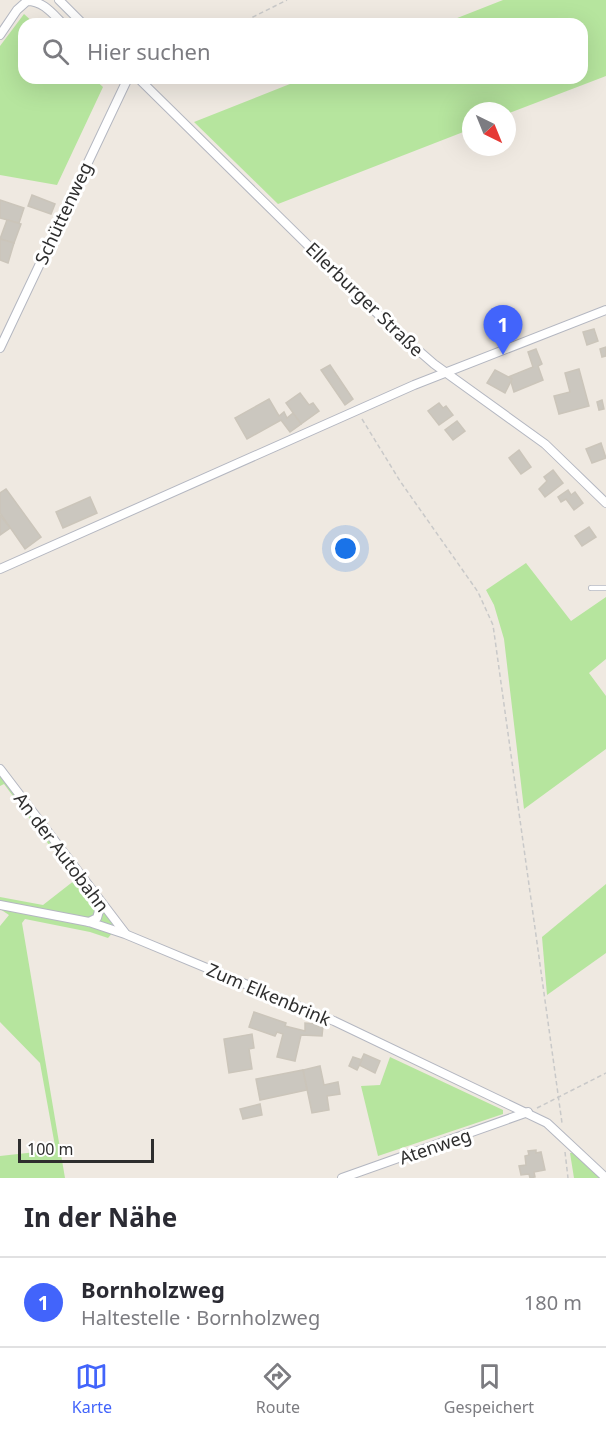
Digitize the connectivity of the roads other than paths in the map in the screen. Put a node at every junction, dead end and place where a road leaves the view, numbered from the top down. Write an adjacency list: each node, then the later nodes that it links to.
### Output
1 (59, 0): 3 (street)
2 (57, 18): 4 (street)
3 (77, 18)
4 (0, 35)
5 (125, 84): 8 (street, Schüttenweg)
6 (144, 84): 9 (street, Ellerburger Straße)
7 (606, 310): 9 (street)
8 (0, 348)
9 (445, 372): 10 (street, Ellerburger Straße); 11 (street)
10 (606, 502)
11 (0, 569)
12 (591, 588): 13 (lane)
13 (606, 588)
14 (0, 769): 15 (street, An der Autobahn)
15 (101, 904): 17 (street); 18 (street, An der Autobahn)
16 (0, 905): 17 (street, Zum Elkenbrink)
17 (89, 922): 18 (street, Zum Elkenbrink)
18 (125, 934): 19 (street, Zum Elkenbrink)
19 (528, 1112): 20 (street, Atenweg); 21 (street, Zum Elkenbrink)
20 (342, 1178)
21 (606, 1178)

